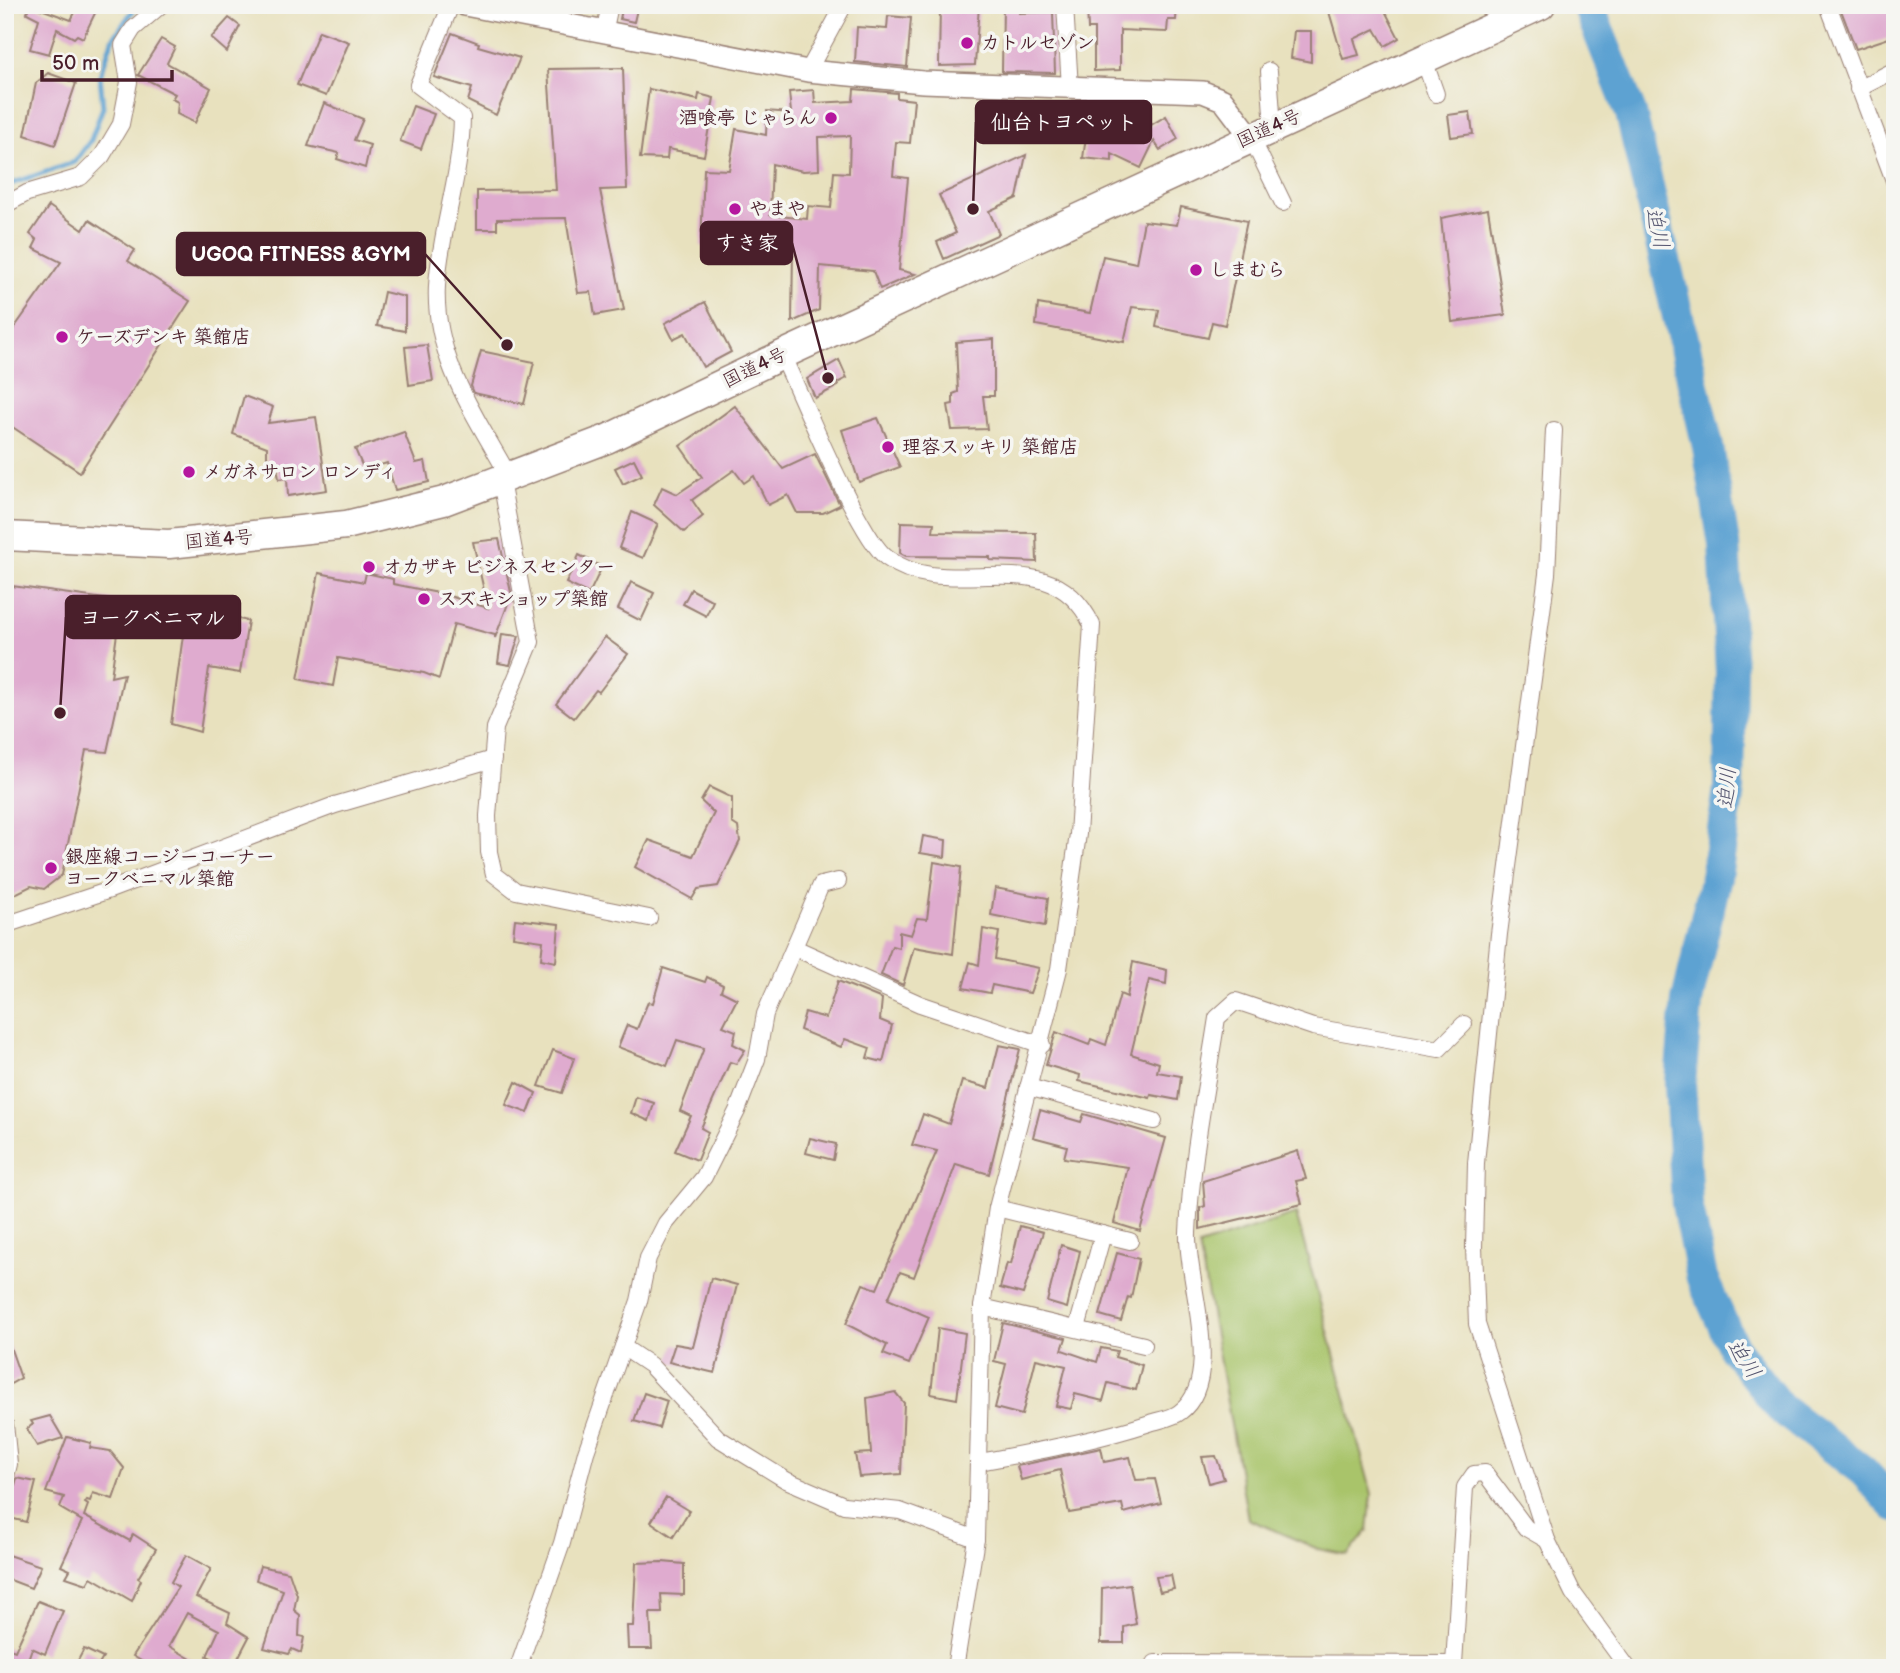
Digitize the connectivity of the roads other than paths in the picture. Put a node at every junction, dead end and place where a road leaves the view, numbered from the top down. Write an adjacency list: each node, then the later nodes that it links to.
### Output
1 (161, 5): 20 (street)
2 (452, 5): 23 (street)
3 (465, 5): 9 (street)
4 (610, 5): 9 (street)
5 (844, 5): 12 (street)
6 (1065, 5): 14 (street)
7 (1541, 5): 10 (highway, 国道4号)
8 (1828, 5): 15 (street)
9 (604, 33): 12 (street)
10 (1424, 60): 16 (street); 17 (highway, 国道4号)
11 (1895, 70): 15 (street)
12 (808, 71): 14 (street)
13 (1269, 71): 17 (street)
14 (1070, 88): 17 (street)
15 (1858, 89): 18 (street)
16 (1436, 93)
17 (1262, 133): 19 (street); 21 (highway, 国道4号)
18 (1895, 183)
19 (1283, 204)
20 (5, 205)
21 (782, 355): 23 (highway, 国道4号); 31 (street)
22 (1554, 430): 45 (street)
23 (505, 480): 24 (highway, 国道4号); 25 (street)
24 (5, 536)
25 (493, 759): 27 (street); 28 (street)
26 (838, 881): 29 (street)
27 (649, 918)
28 (5, 925)
29 (795, 948): 31 (street); 40 (street)
30 (1464, 1024): 42 (street)
31 (1042, 1045): 32 (street)
32 (1028, 1087): 33 (street); 34 (street)
33 (1154, 1121)
34 (997, 1208): 35 (street); 37 (street)
35 (1103, 1234): 36 (street); 38 (street)
36 (1130, 1241)
37 (982, 1307): 38 (street); 42 (street)
38 (1077, 1328): 39 (street)
39 (1144, 1345)
40 (623, 1347): 44 (street); 46 (street)
41 (5, 1424): 43 (street)
42 (980, 1462): 44 (street)
43 (5, 1480)
44 (976, 1539): 47 (street)
45 (1547, 1540): 48 (street); 49 (street)
46 (518, 1668)
47 (955, 1668)
48 (1155, 1668)
49 (1628, 1668)

